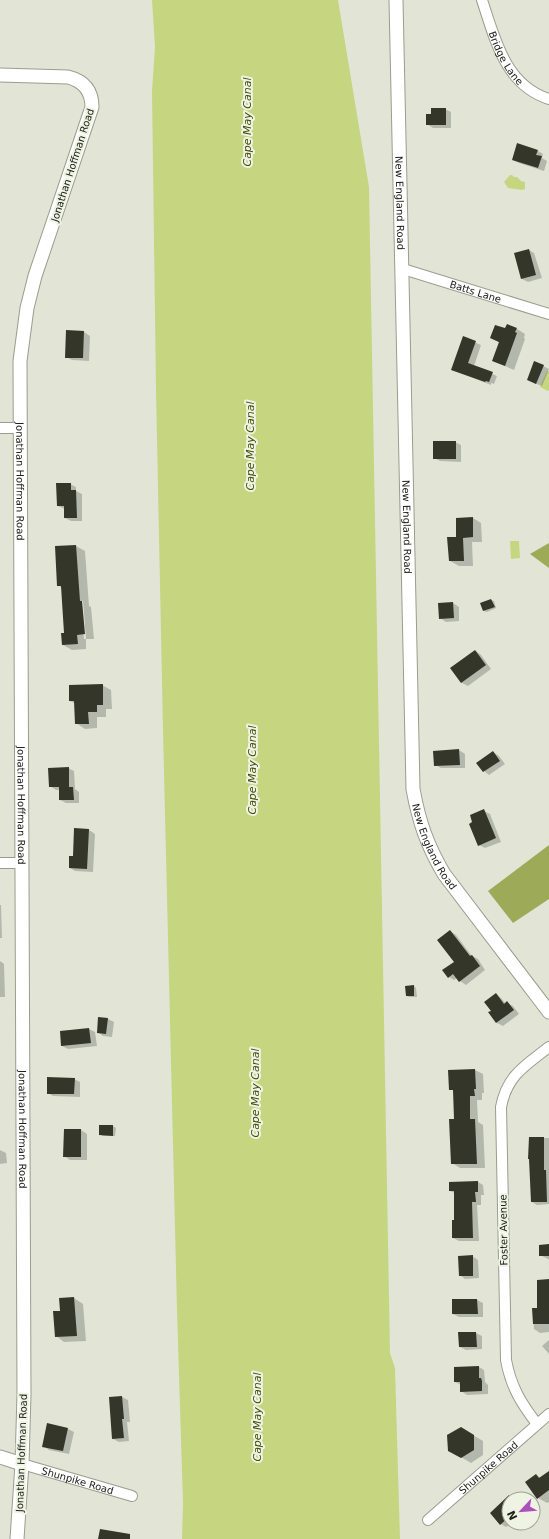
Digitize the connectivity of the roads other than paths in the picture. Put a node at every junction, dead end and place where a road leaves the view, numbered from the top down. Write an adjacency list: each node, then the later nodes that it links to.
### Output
1 (396, 0): 5 (street, New England Road)
2 (482, 0): 4 (street, Bridge Lane)
3 (0, 74): 8 (street, Jonathan Hoffman Road)
4 (549, 99)
5 (402, 269): 6 (street, Batts Lane); 11 (street, New England Road)
6 (549, 314)
7 (0, 428): 8 (street)
8 (21, 428): 10 (street, Jonathan Hoffman Road)
9 (0, 863): 10 (street)
10 (22, 863): 16 (street, Jonathan Hoffman Road)
11 (549, 1012)
12 (549, 1046): 14 (street, Foster Avenue)
13 (549, 1414): 14 (street, Shunpike Road)
14 (537, 1424): 18 (street, Shunpike Road)
15 (0, 1457): 16 (street, Shunpike Road)
16 (22, 1464): 17 (street, Shunpike Road); 19 (street, Jonathan Hoffman Road)
17 (132, 1496)
18 (428, 1520)
19 (17, 1539)

